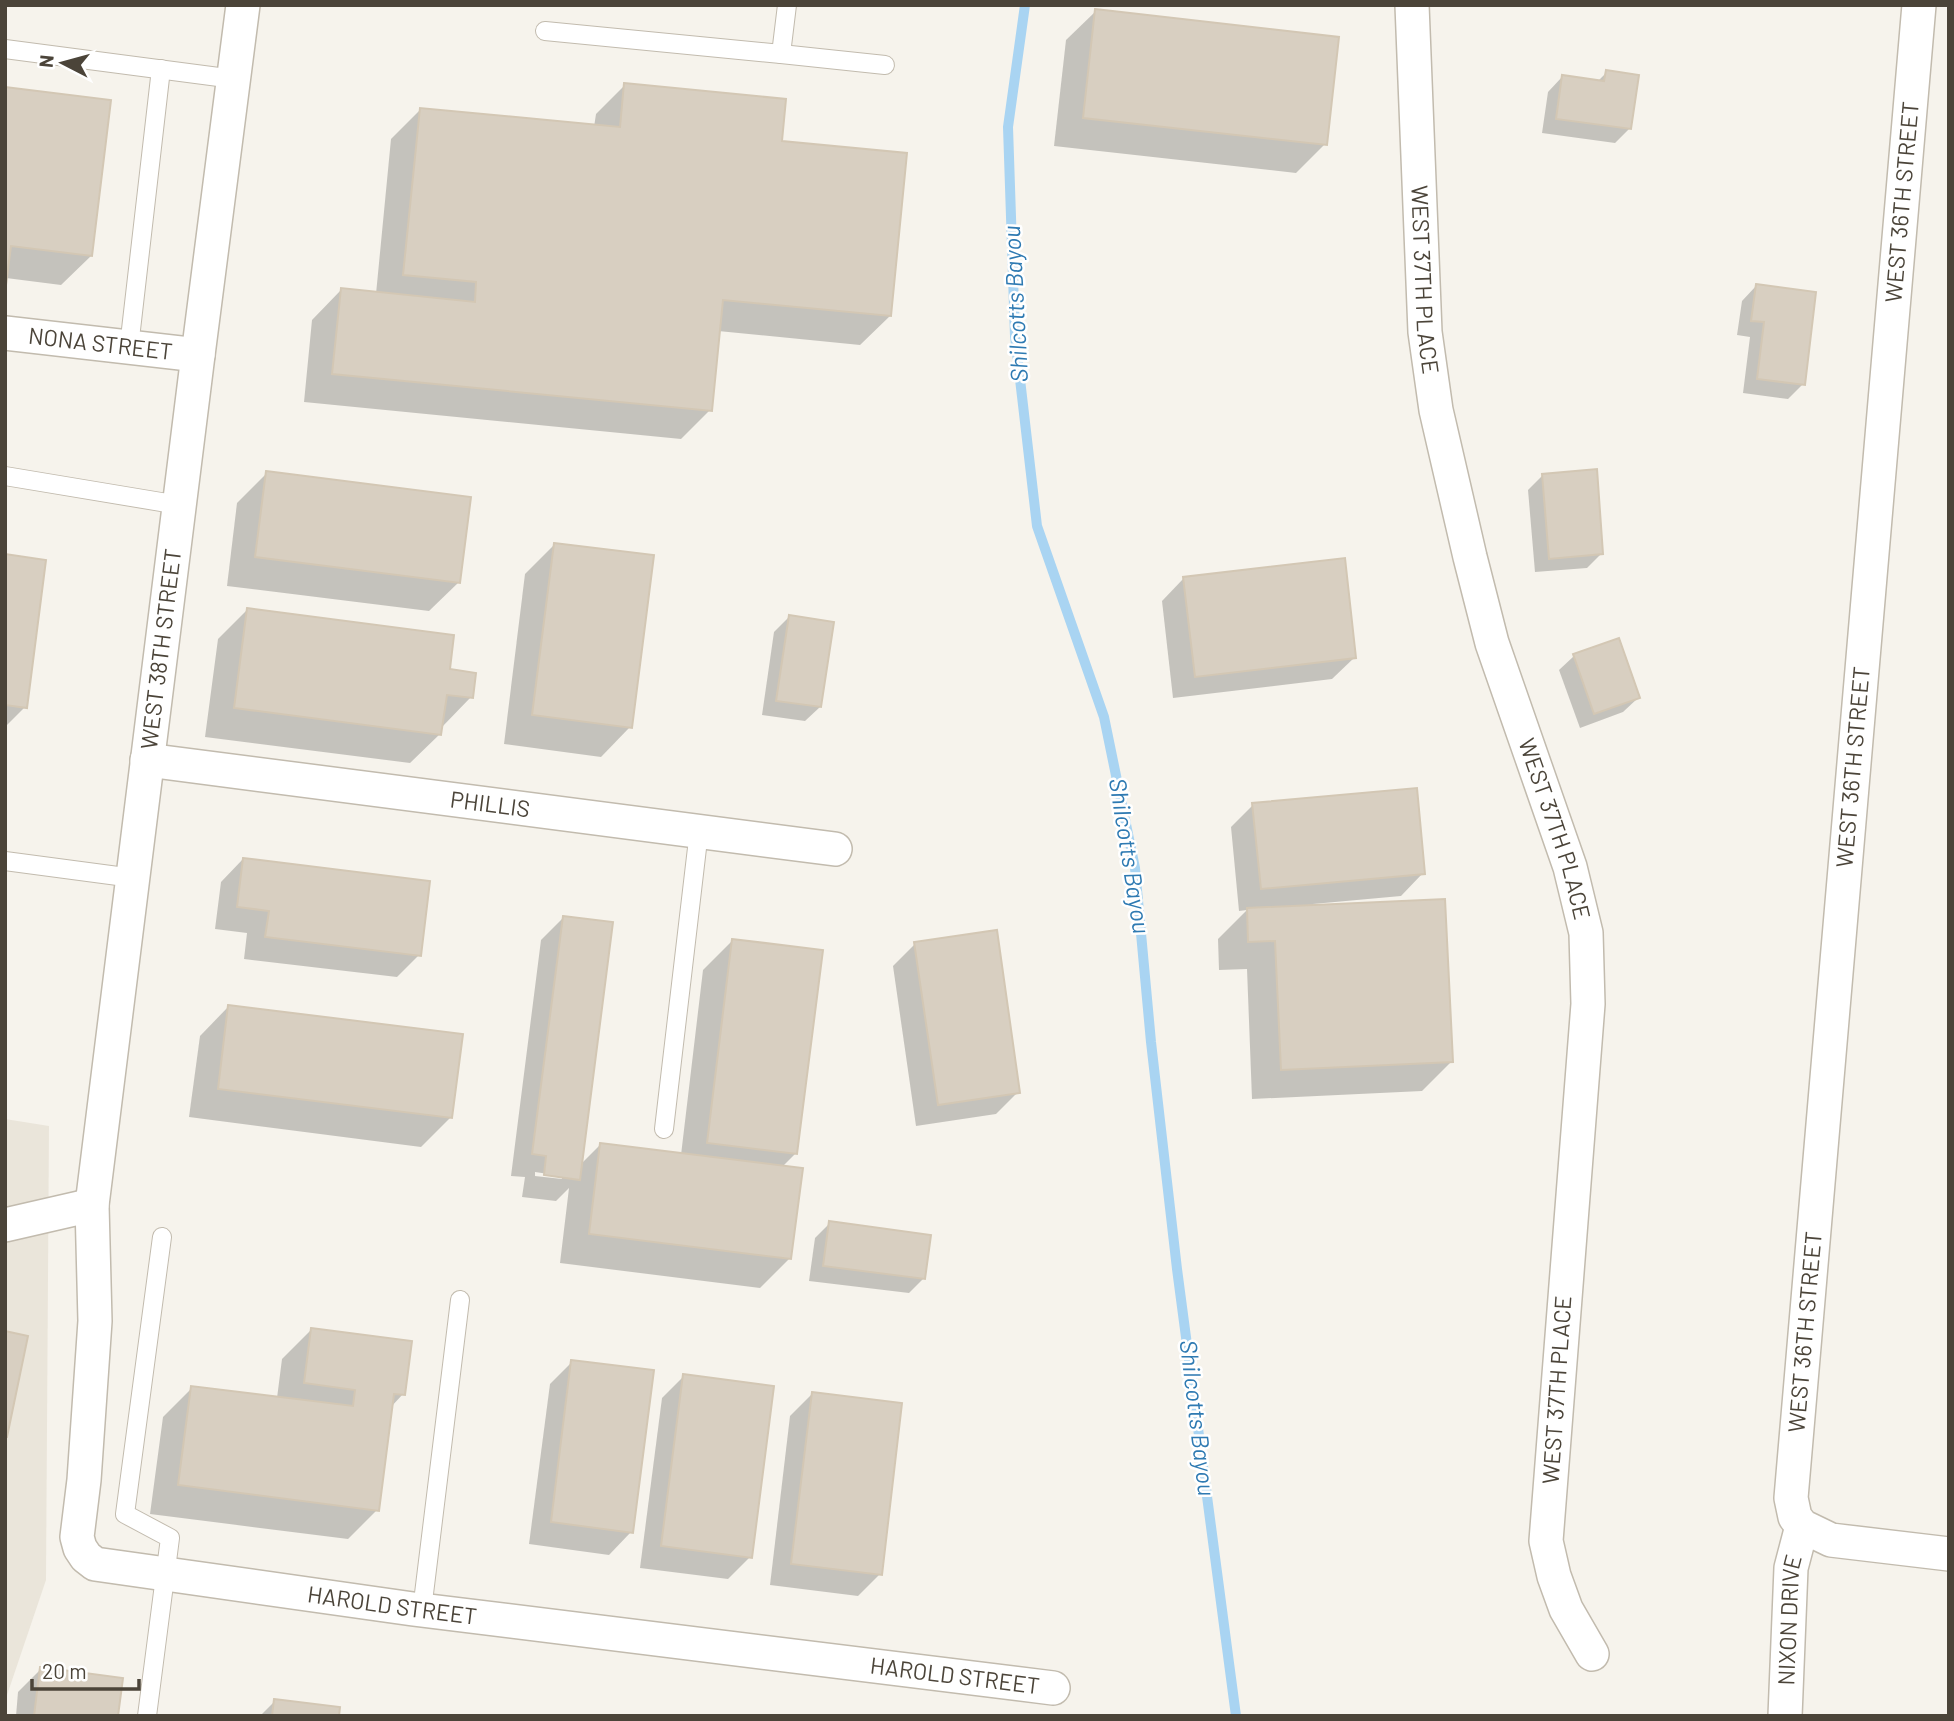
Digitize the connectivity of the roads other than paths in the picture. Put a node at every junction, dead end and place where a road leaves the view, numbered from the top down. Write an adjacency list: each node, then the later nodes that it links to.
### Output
1 (243, 5): 12 (street, WEST 38TH STREET)
2 (787, 5): 9 (lane)
3 (1412, 5): 32 (street, WEST 37TH PLACE)
4 (1919, 5): 28 (street, WEST 36TH STREET)
5 (1938, 5): 6 (street)
6 (1949, 6)
7 (545, 31): 9 (lane)
8 (5, 49): 11 (lane)
9 (781, 54): 10 (lane)
10 (885, 65)
11 (161, 69): 12 (lane); 14 (lane)
12 (234, 79): 15 (street, WEST 38TH STREET)
13 (5, 333): 14 (street, NONA STREET)
14 (129, 347): 15 (street, NONA STREET)
15 (198, 355): 17 (street, WEST 38TH STREET)
16 (5, 476): 17 (lane)
17 (179, 505): 18 (street, WEST 38TH STREET)
18 (147, 760): 19 (street, PHILLIS); 22 (street, WEST 38TH STREET)
19 (699, 831): 20 (street, PHILLIS); 23 (lane)
20 (835, 849)
21 (5, 861): 22 (lane)
22 (132, 878): 24 (street, WEST 38TH STREET)
23 (664, 1129)
24 (92, 1205): 25 (street); 30 (street, HAROLD STREET)
25 (5, 1225)
26 (162, 1237): 30 (lane)
27 (460, 1300): 31 (lane)
28 (1802, 1526): 29 (street); 35 (street, NIXON DRIVE)
29 (1949, 1554)
30 (166, 1574): 31 (street, HAROLD STREET); 34 (lane)
31 (422, 1610): 33 (street, HAROLD STREET)
32 (1592, 1654)
33 (1053, 1688)
34 (147, 1716)
35 (1785, 1716)

